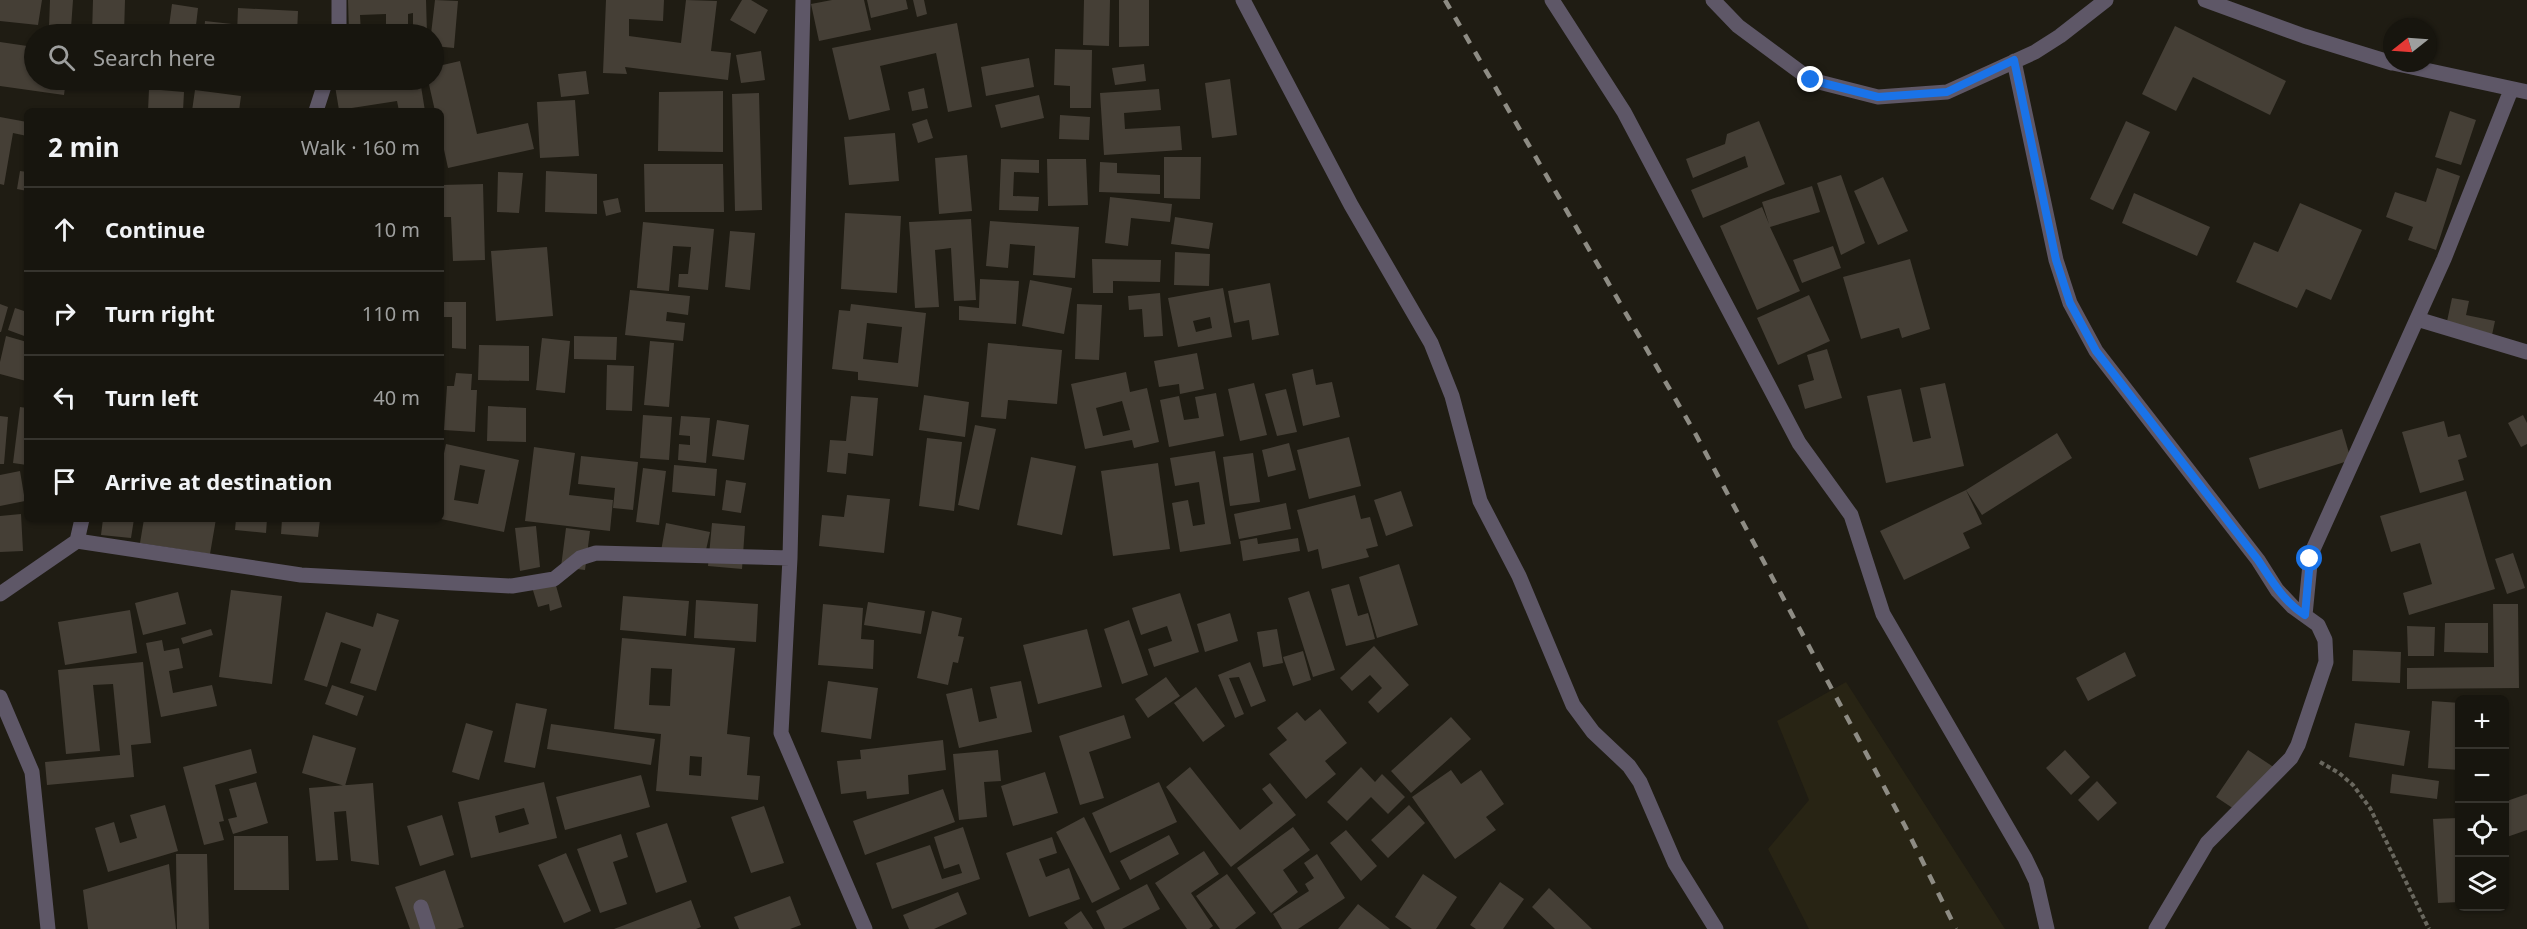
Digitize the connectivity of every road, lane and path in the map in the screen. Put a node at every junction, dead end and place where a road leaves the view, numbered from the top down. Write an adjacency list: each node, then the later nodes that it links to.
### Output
1 (339, 0): 8 (street)
2 (803, 0): 20 (street)
3 (1243, 0): 29 (street)
4 (1552, 0): 30 (street)
5 (1713, 0): 9 (street)
6 (2106, 0): 9 (street)
7 (2205, 0): 10 (street)
8 (339, 24)
9 (2014, 60): 22 (street)
10 (2383, 60)
11 (2432, 72): 13 (street)
12 (323, 90): 15 (street)
13 (2511, 90): 14 (street); 16 (street)
14 (2527, 92)
15 (317, 108)
16 (2417, 319): 17 (street); 22 (street)
17 (2527, 352)
18 (81, 522): 19 (street)
19 (77, 541): 20 (street); 21 (street)
20 (790, 558): 28 (street)
21 (0, 594)
22 (2305, 615): 24 (street)
23 (0, 697): 26 (street)
24 (2296, 750): 31 (street); 32 (path)
25 (421, 907): 27 (street)
26 (48, 929)
27 (428, 929)
28 (864, 929)
29 (1716, 929)
30 (2047, 929)
31 (2156, 929)
32 (2429, 929)

